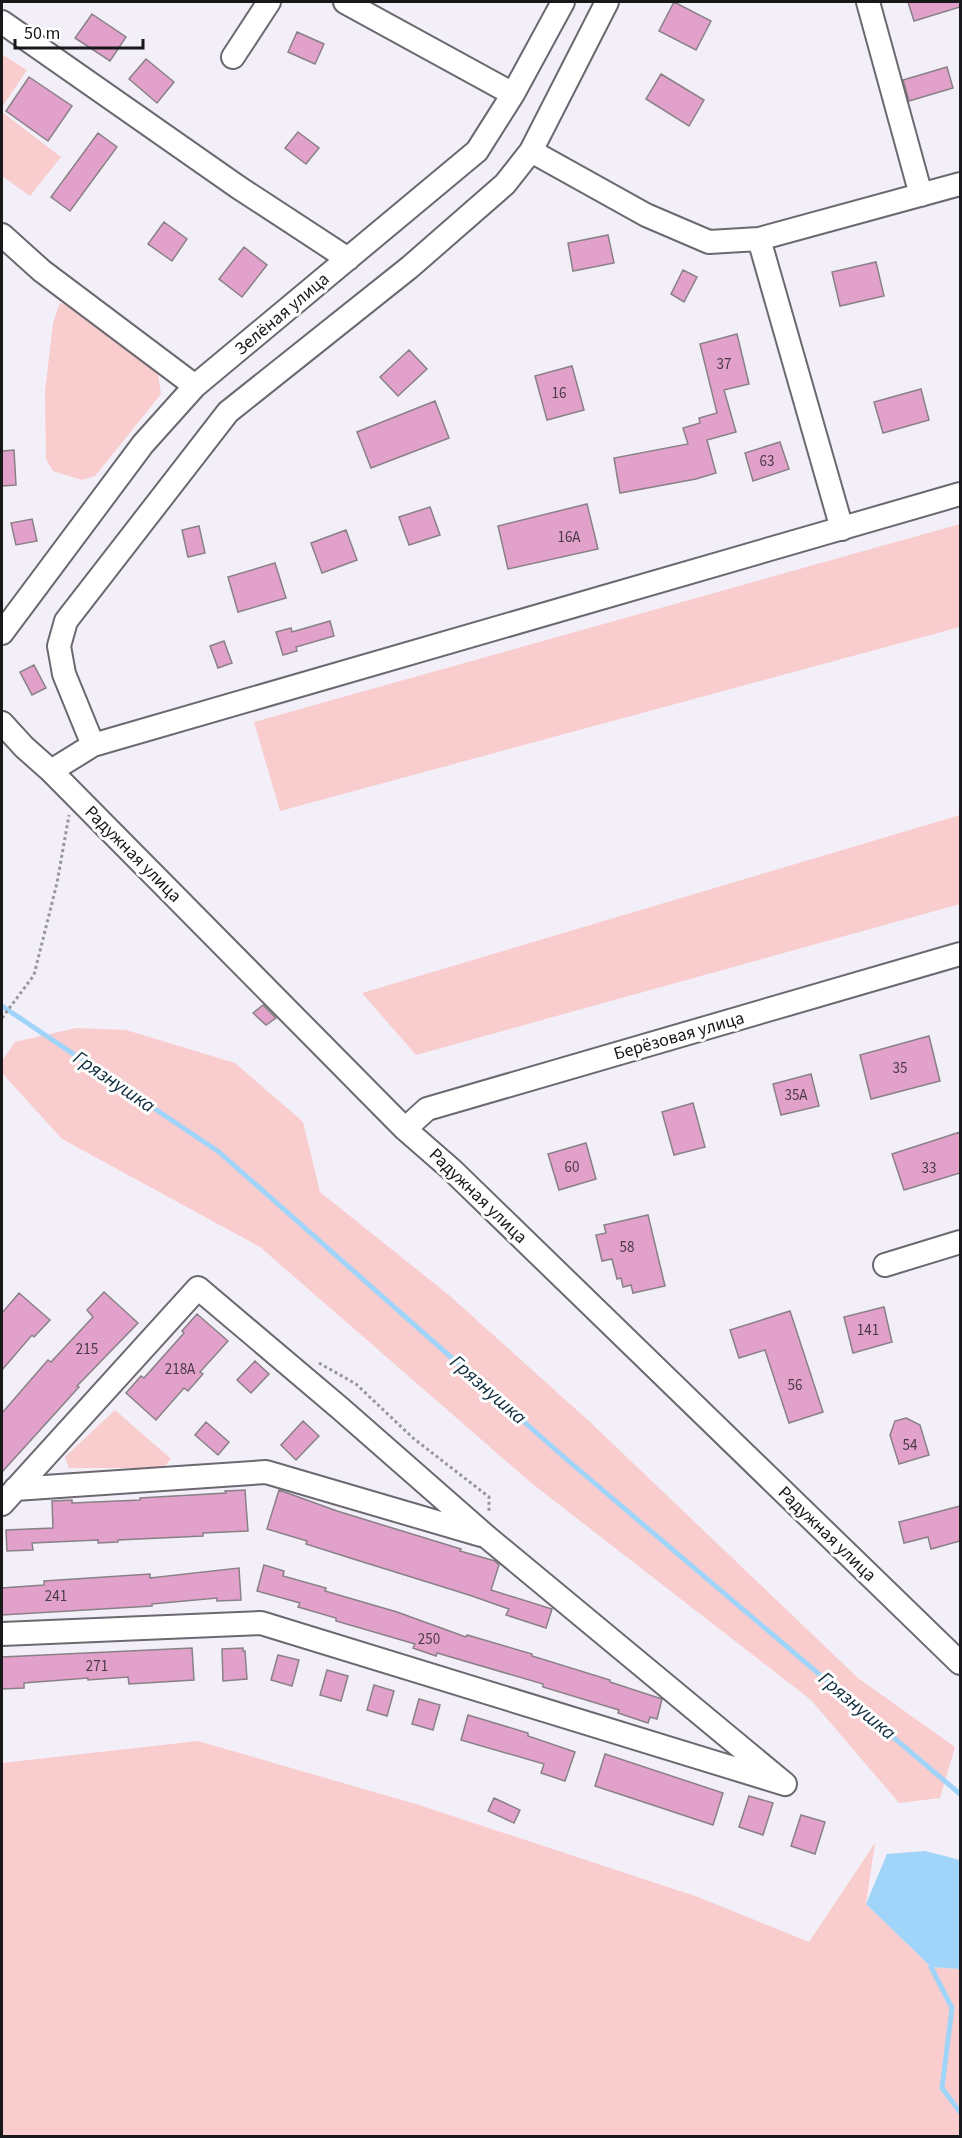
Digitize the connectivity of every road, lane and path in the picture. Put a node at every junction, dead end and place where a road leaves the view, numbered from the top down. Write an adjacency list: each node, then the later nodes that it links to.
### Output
1 (269, 2): 7 (street)
2 (345, 2): 8 (street)
3 (563, 2): 8 (street, Зелёная улица)
4 (607, 2): 9 (street)
5 (868, 2): 11 (street)
6 (2, 22): 14 (street)
7 (233, 57)
8 (513, 94): 14 (street, Зелёная улица)
9 (531, 151): 13 (street); 20 (street)
10 (960, 184): 11 (street)
11 (921, 195): 13 (street)
12 (2, 235): 15 (street)
13 (759, 239): 17 (street)
14 (348, 259): 15 (street, Зелёная улица)
15 (195, 386): 18 (street, Зелёная улица)
16 (960, 494): 17 (street)
17 (842, 529): 20 (street)
18 (3, 628)
19 (2, 723): 21 (street, Радужная улица)
20 (93, 745): 21 (street)
21 (51, 771): 22 (street, Радужная улица)
22 (73, 793): 24 (path); 25 (street, Радужная улица)
23 (960, 956): 25 (street, Берёзовая улица)
24 (2, 1018)
25 (405, 1129): 32 (street, Радужная улица)
26 (960, 1242): 27 (street)
27 (885, 1265)
28 (316, 1361): 30 (path)
29 (8, 1496): 30 (street); 30 (street)
30 (484, 1534): 31 (street)
31 (2, 1634)
32 (960, 1663)

